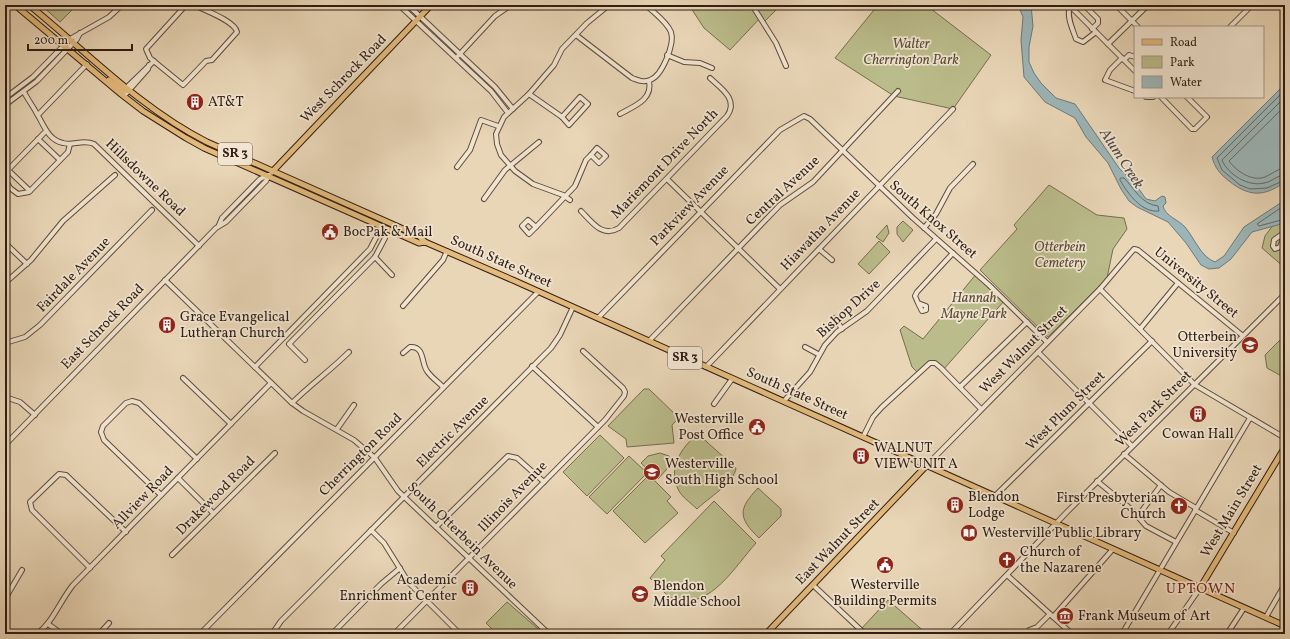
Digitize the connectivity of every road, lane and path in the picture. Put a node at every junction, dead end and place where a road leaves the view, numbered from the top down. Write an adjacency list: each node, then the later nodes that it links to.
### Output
1 (15, 5): 29 (main road, South State Street / SR 3)
2 (29, 5): 26 (main road, South State Street / SR 3)
3 (122, 5): 24 (street)
4 (186, 5): 36 (street)
5 (194, 5): 36 (street)
6 (399, 5): 19 (street)
7 (408, 5): 18 (street)
8 (431, 5): 18 (main road, West Schrock Road)
9 (511, 5): 31 (street)
10 (609, 5): 25 (street)
11 (646, 5): 32 (street)
12 (752, 5): 38 (street)
13 (1084, 5): 23 (street)
14 (1116, 5): 20 (street)
15 (1148, 5): 20 (street)
16 (1252, 5): 22 (street)
17 (1069, 6): 23 (street); 23 (street)
18 (420, 16): 19 (main road, West Schrock Road); 31 (street)
19 (416, 21): 34 (street); 77 (main road, West Schrock Road)
20 (1132, 21): 21 (street); 28 (street)
21 (1137, 26)
22 (1231, 26)
23 (1094, 31): 28 (street)
24 (80, 33): 26 (street); 27 (street)
25 (576, 35): 42 (street); 47 (street)
26 (70, 39): 27 (main road, South State Street / SR 3); 29 (street)
27 (74, 43): 30 (street); 45 (main road, South State Street / SR 3)
28 (1108, 44): 35 (street)
29 (64, 45): 30 (main road, South State Street / SR 3); 48 (street)
30 (69, 48): 37 (main road, South State Street / SR 3); 44 (street)
31 (460, 54): 34 (street); 53 (street)
32 (668, 55): 39 (street); 42 (street)
33 (1134, 57): 35 (street)
34 (456, 58): 57 (street)
35 (1123, 59): 40 (street); 43 (street)
36 (154, 61): 45 (street)
37 (87, 64): 45 (main road, South State Street / SR 3); 59 (street)
38 (786, 66)
39 (712, 68)
40 (1134, 70)
41 (710, 78): 81 (street, Mariemont Drive North)
42 (649, 81): 58 (street)
43 (1134, 91)
44 (24, 92): 51 (street); 59 (street, Hillsdowne Road)
45 (125, 92): 52 (main road, South State Street / SR 3); 55 (main road, South State Street / SR 3)
46 (898, 92): 69 (street, Central Avenue)
47 (529, 94): 53 (street); 61 (street)
48 (5, 98)
49 (1162, 98): 50 (street)
50 (1188, 98)
51 (5, 105)
52 (136, 105): 55 (main road); 56 (main road, South State Street / SR 3)
53 (513, 109): 57 (street)
54 (953, 109): 82 (street, Hiawatha Avenue)
55 (155, 111): 64 (main road, South State Street / SR 3)
56 (146, 112): 64 (main road); 66 (main road, South State Street / SR 3)
57 (508, 113): 62 (street)
58 (620, 114)
59 (38, 115): 63 (street, Hillsdowne Road)
60 (804, 116): 69 (street, South Knox Street); 91 (street, Parkview Avenue)
61 (562, 117): 61 (street)
62 (498, 126): 74 (street); 75 (street)
63 (46, 131): 65 (street); 68 (street, Hillsdowne Road)
64 (196, 137): 70 (main road, South State Street / SR 3)
65 (38, 139): 72 (street); 76 (street)
66 (193, 142): 70 (main road); 79 (main road, South State Street / SR 3)
67 (540, 142): 74 (street)
68 (70, 144): 72 (street); 101 (street, Hillsdowne Road)
69 (841, 150): 82 (street, South Knox Street); 103 (street, Central Avenue)
70 (229, 152): 77 (main road, South State Street / SR 3)
71 (590, 155): 85 (street)
72 (60, 160): 83 (street)
73 (973, 164): 95 (street)
74 (510, 166): 85 (street); 86 (street)
75 (457, 167)
76 (8, 170): 80 (street); 83 (street)
77 (273, 170): 79 (main road, East Schrock Road); 84 (main road, South State Street / SR 3)
78 (115, 175): 109 (street)
79 (269, 175): 84 (main road); 88 (main road, South State Street / SR 3); 101 (street, East Schrock Road)
80 (5, 178): 83 (street)
81 (667, 179): 90 (street, Mariemont Drive North); 91 (street)
82 (879, 186): 95 (street, South Knox Street); 104 (street, Hiawatha Avenue)
83 (30, 191)
84 (319, 191): 92 (main road, South State Street / SR 3)
85 (565, 197): 87 (street); 94 (street)
86 (484, 199)
87 (570, 200)
88 (344, 209): 92 (main road); 93 (main road, South State Street / SR 3)
89 (152, 210): 130 (street, Fairdale Avenue)
90 (581, 211)
91 (700, 212): 103 (street); 121 (street, Parkview Avenue)
92 (385, 220): 96 (main road, South State Street / SR 3)
93 (382, 226): 96 (main road); 98 (main road, South State Street / SR 3); 139 (street)
94 (536, 227)
95 (924, 228): 99 (street, South Knox Street)
96 (413, 233): 98 (main road, South State Street / SR 3)
97 (385, 238): 107 (street)
98 (423, 239): 105 (main road, South State Street / SR 3)
99 (936, 239): 106 (street, South Knox Street); 125 (street, Bishop Drive)
100 (5, 243): 109 (street)
101 (199, 246): 111 (street, East Schrock Road)
102 (1135, 248): 113 (street, University Street); 114 (street, West Walnut Street)
103 (738, 249): 115 (street); 127 (street, Central Avenue)
104 (819, 249): 108 (street); 115 (street, Hiawatha Avenue)
105 (447, 251): 116 (main road, South State Street / SR 3); 119 (street)
106 (953, 253): 118 (street); 123 (street, South Knox Street)
107 (375, 257): 110 (street); 137 (street)
108 (832, 260)
109 (27, 264): 112 (street)
110 (392, 275)
111 (165, 280): 139 (street, South Otterbein Avenue); 154 (street, East Schrock Road)
112 (5, 283)
113 (1178, 283): 124 (street); 126 (street, University Street)
114 (1100, 288): 124 (street); 129 (street, West Walnut Street)
115 (780, 289): 140 (street, Hiawatha Avenue)
116 (538, 292): 120 (main road, South State Street / SR 3); 145 (street, Cherrington Road)
117 (1285, 294): 126 (street, West Park Street)
118 (918, 302)
119 (403, 306)
120 (573, 307): 121 (main road, South State Street / SR 3); 138 (street, Electric Avenue)
121 (598, 318): 127 (main road, South State Street / SR 3)
122 (835, 318): 125 (street)
123 (1027, 322): 129 (street, South Knox Street); 146 (street)
124 (1140, 329): 128 (street)
125 (842, 330): 136 (street, Bishop Drive)
126 (1243, 336): 144 (street, West Park Street)
127 (649, 341): 140 (main road, South State Street / SR 3)
128 (1152, 341): 144 (street); 150 (street, West Plum Street)
129 (1047, 342): 134 (street, West Walnut Street)
130 (5, 344)
131 (805, 347): 136 (street)
132 (583, 351): 157 (street, Illinois Avenue)
133 (349, 352): 149 (street)
134 (1038, 352): 150 (street); 153 (street, West Walnut Street)
135 (404, 353): 145 (street)
136 (818, 354): 148 (street, Bishop Drive)
137 (305, 360)
138 (532, 366): 157 (street); 175 (street, Electric Avenue)
139 (255, 367): 143 (street, South Otterbein Avenue)
140 (706, 367): 142 (main road, South State Street / SR 3)
141 (183, 378): 156 (street)
142 (732, 378): 148 (main road, South State Street / SR 3); 151 (street)
143 (271, 383): 149 (street, South Otterbein Avenue); 156 (street, Allview Road)
144 (1195, 385): 155 (street); 162 (street, West Park Street)
145 (443, 387): 166 (street, Cherrington Road)
146 (960, 388): 153 (street); 159 (street)
147 (5, 397): 154 (street)
148 (784, 401): 159 (main road, South State Street / SR 3)
149 (292, 403): 158 (street, South Otterbein Avenue)
150 (1089, 403): 162 (street); 174 (street, West Plum Street)
151 (714, 404)
152 (354, 405): 158 (street)
153 (981, 409): 168 (street, West Walnut Street)
154 (35, 415): 161 (street, East Schrock Road)
155 (1250, 418): 160 (street); 176 (street)
156 (231, 424): 167 (street, Allview Road)
157 (598, 427): 171 (street, Illinois Avenue)
158 (337, 429): 166 (street, South Otterbein Avenue)
159 (863, 437): 168 (main road, South State Street / SR 3)
160 (1285, 438)
161 (5, 445)
162 (1132, 446): 165 (street, West Park Street)
163 (1285, 447): 183 (main road, West Main Street)
164 (275, 453): 177 (street, Drakewood Road)
165 (1124, 454): 170 (street, West Park Street); 172 (street)
166 (374, 457): 175 (street, South Otterbein Avenue); 208 (street, Cherrington Road)
167 (197, 459): 169 (street, Allview Road); 173 (street)
168 (927, 465): 174 (main road, South State Street / SR 3); 194 (main road, East Walnut Street)
169 (178, 478): 173 (street, Allview Road); 177 (street)
170 (1097, 481): 178 (street); 179 (street, West Park Street)
171 (544, 482): 180 (street); 187 (street, Illinois Avenue)
172 (1161, 485): 176 (street); 178 (street)
173 (161, 495): 182 (street, Allview Road)
174 (995, 496): 179 (main road, South State Street / SR 3)
175 (404, 497): 180 (street, South Otterbein Avenue); 181 (street, Electric Avenue)
176 (1196, 509): 183 (street); 184 (street)
177 (213, 513): 186 (street, Drakewood Road)
178 (1138, 516): 184 (street)
179 (1056, 523): 185 (main road, South State Street / SR 3); 192 (street, West Park Street)
180 (436, 527): 187 (street, South Otterbein Avenue)
181 (371, 530): 189 (street); 209 (street, Electric Avenue)
182 (126, 532): 188 (street, Allview Road); 188 (street)
183 (1234, 533): 195 (main road, West Main Street)
184 (1176, 542): 191 (street)
185 (1113, 549): 191 (main road, South State Street / SR 3); 199 (street)
186 (172, 555)
187 (469, 558): 197 (street, Illinois Avenue); 213 (street, South Otterbein Avenue)
188 (90, 568): 202 (street, Allview Road)
189 (400, 568): 197 (street); 210 (street)
190 (22, 570): 196 (street)
191 (1160, 570): 195 (main road, SR 3); 220 (street)
192 (1007, 575): 199 (street); 217 (street, West Park Street)
193 (1285, 584): 200 (street)
194 (813, 586): 204 (street); 214 (main road, East Walnut Street)
195 (1200, 588): 198 (main road, SR 3); 221 (street)
196 (5, 599)
197 (426, 601): 211 (street, Illinois Avenue); 212 (street)
198 (1244, 608): 200 (main road, SR 3); 222 (street)
199 (1051, 615): 218 (street); 219 (street)
200 (1266, 617): 203 (main road, SR 3)
201 (109, 623): 207 (street)
202 (48, 624): 205 (street, Allview Road); 206 (street)
203 (1285, 626)
204 (859, 629): 215 (street); 216 (street)
205 (37, 634)
206 (62, 634)
207 (99, 634)
208 (200, 634)
209 (272, 634)
210 (332, 634)
211 (394, 634)
212 (460, 634)
213 (549, 634)
214 (766, 634)
215 (855, 634)
216 (865, 634)
217 (950, 634)
218 (1026, 634)
219 (1072, 634)
220 (1122, 634)
221 (1168, 634)
222 (1227, 634)

